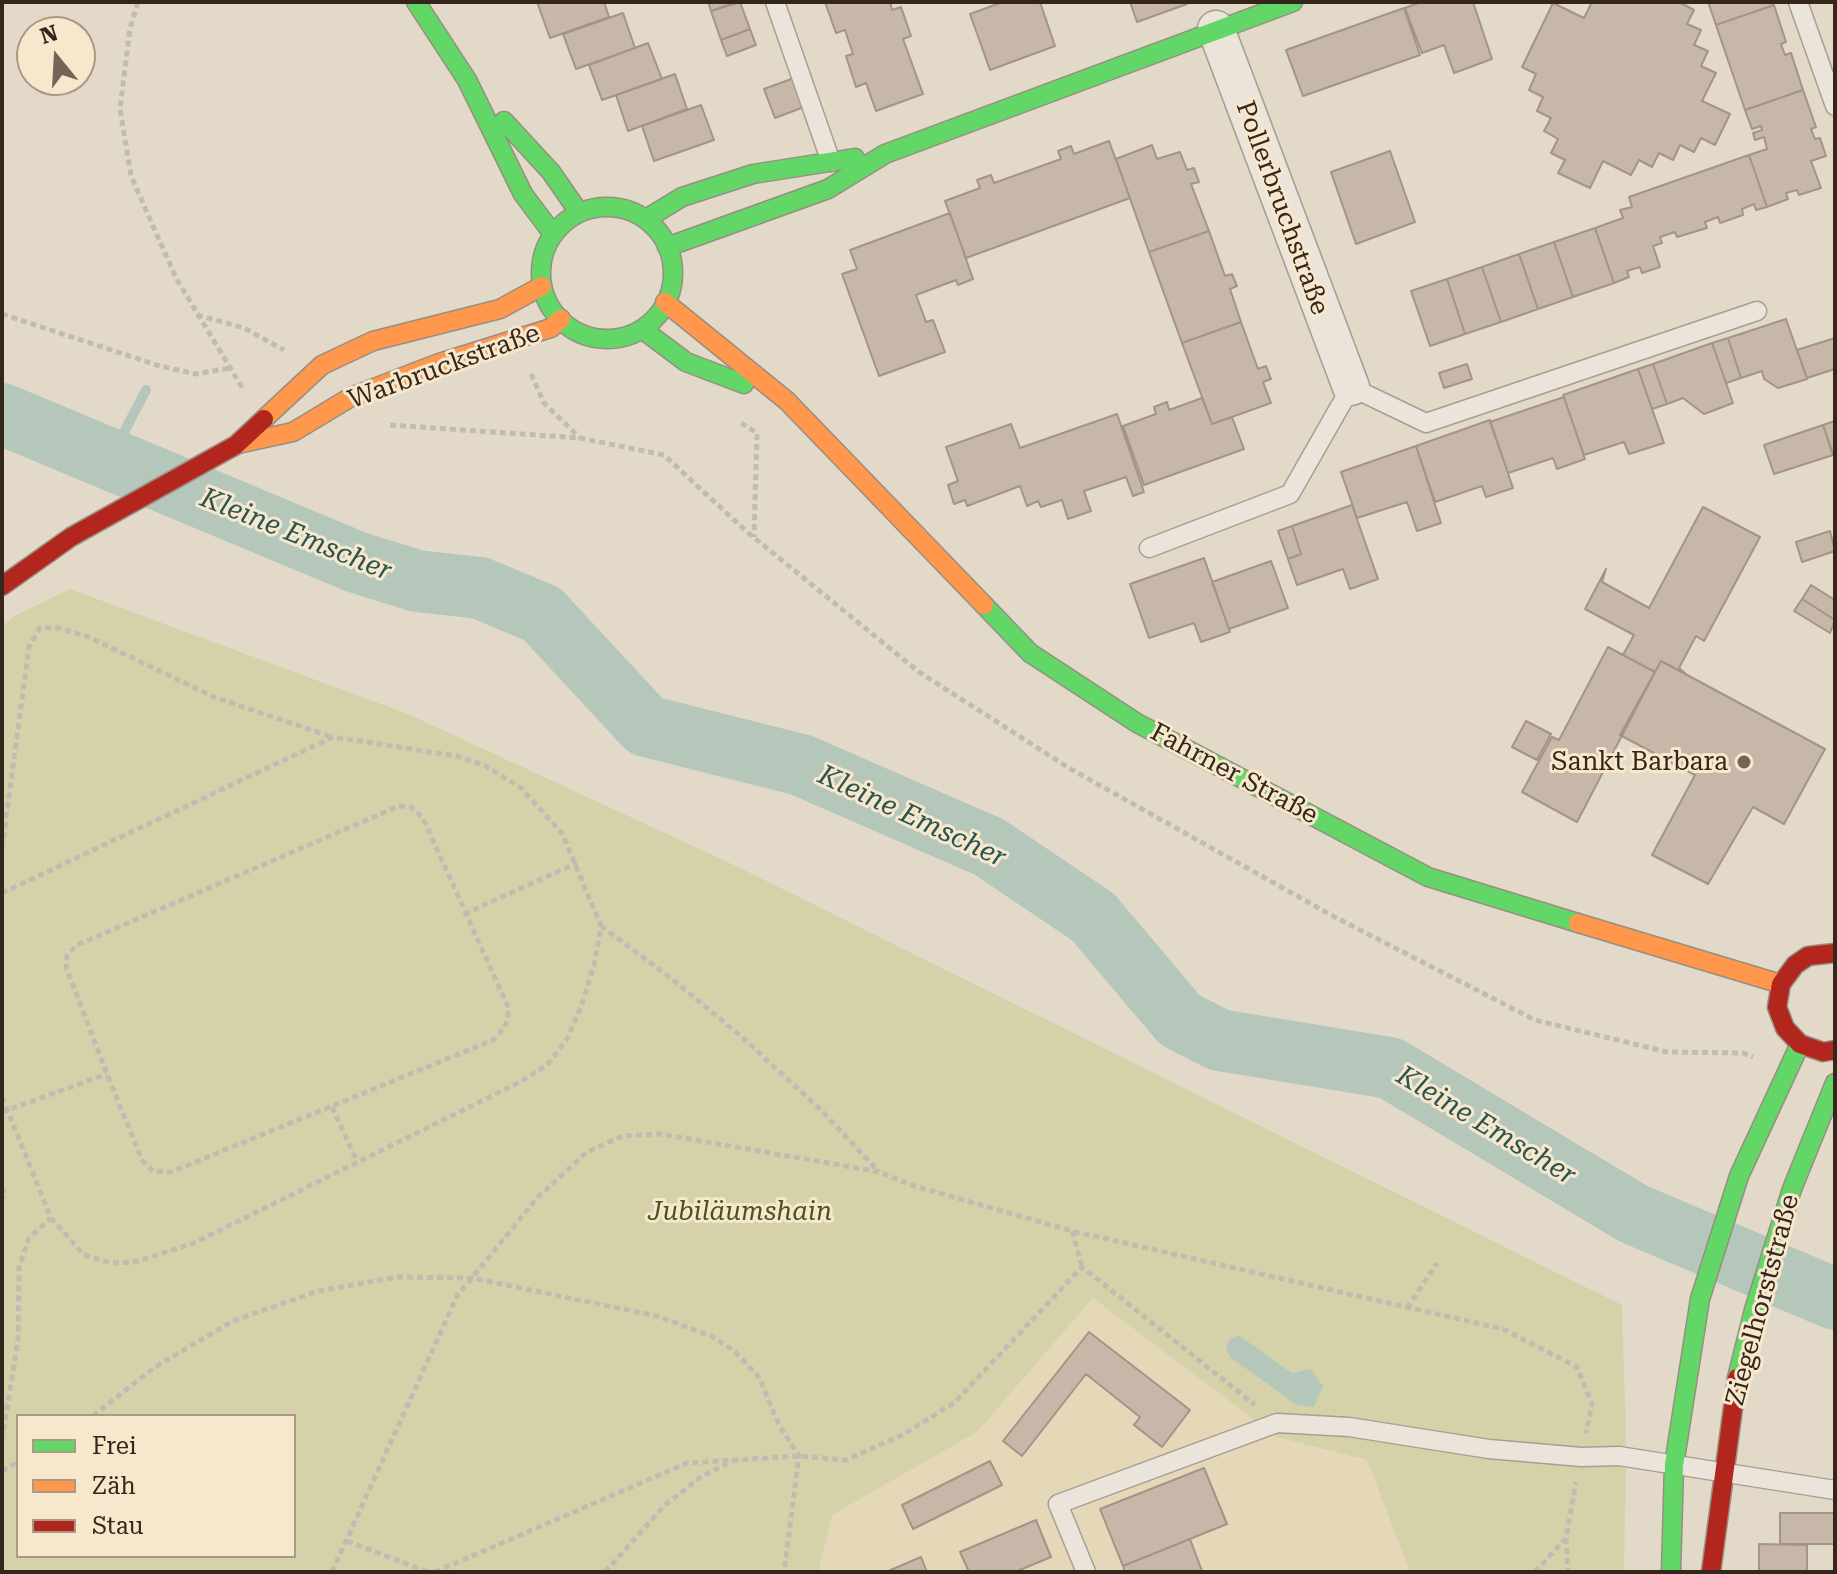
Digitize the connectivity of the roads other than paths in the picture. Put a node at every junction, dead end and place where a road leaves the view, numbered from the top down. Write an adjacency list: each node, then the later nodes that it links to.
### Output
1 (416, 2): 6 (street)
2 (775, 2): 9 (lane)
3 (1293, 2): 5 (street)
4 (1798, 2): 7 (lane)
5 (1216, 29): 8 (street); 20 (street, Pollerbruchstraße)
6 (467, 80): 11 (street); 13 (street)
7 (1835, 106)
8 (885, 154): 9 (street); 10 (street)
9 (831, 162): 10 (lane); 12 (street)
10 (838, 182): 14 (street)
11 (578, 211): 12 (street); 13 (street)
12 (646, 219): 14 (street)
13 (553, 234): 15 (street)
14 (667, 247): 16 (street)
15 (542, 286): 18 (street); 22 (street, Warbruckstraße)
16 (665, 302): 19 (street); 21 (street, Fahrner Straße)
17 (1757, 311): 20 (lane)
18 (561, 319): 19 (street); 22 (street, Warbruckstraße)
19 (642, 329): 21 (street, Fahrner Straße)
20 (1351, 387): 23 (lane)
21 (787, 401): 26 (street, Fahrner Straße)
22 (236, 445): 24 (street, Warbruckstraße)
23 (1149, 548)
24 (2, 586)
25 (1835, 953): 26 (street)
26 (1781, 984): 27 (street)
27 (1800, 1044): 28 (street); 30 (street, Ziegelhorststraße)
28 (1835, 1050)
29 (1835, 1083): 31 (street, Ziegelhorststraße)
30 (1674, 1465): 31 (lane); 33 (lane); 34 (street, Ziegelhorststraße)
31 (1723, 1472): 32 (lane); 35 (street, Ziegelhorststraße)
32 (1835, 1490)
33 (1086, 1572)
34 (1671, 1572)
35 (1711, 1572)

